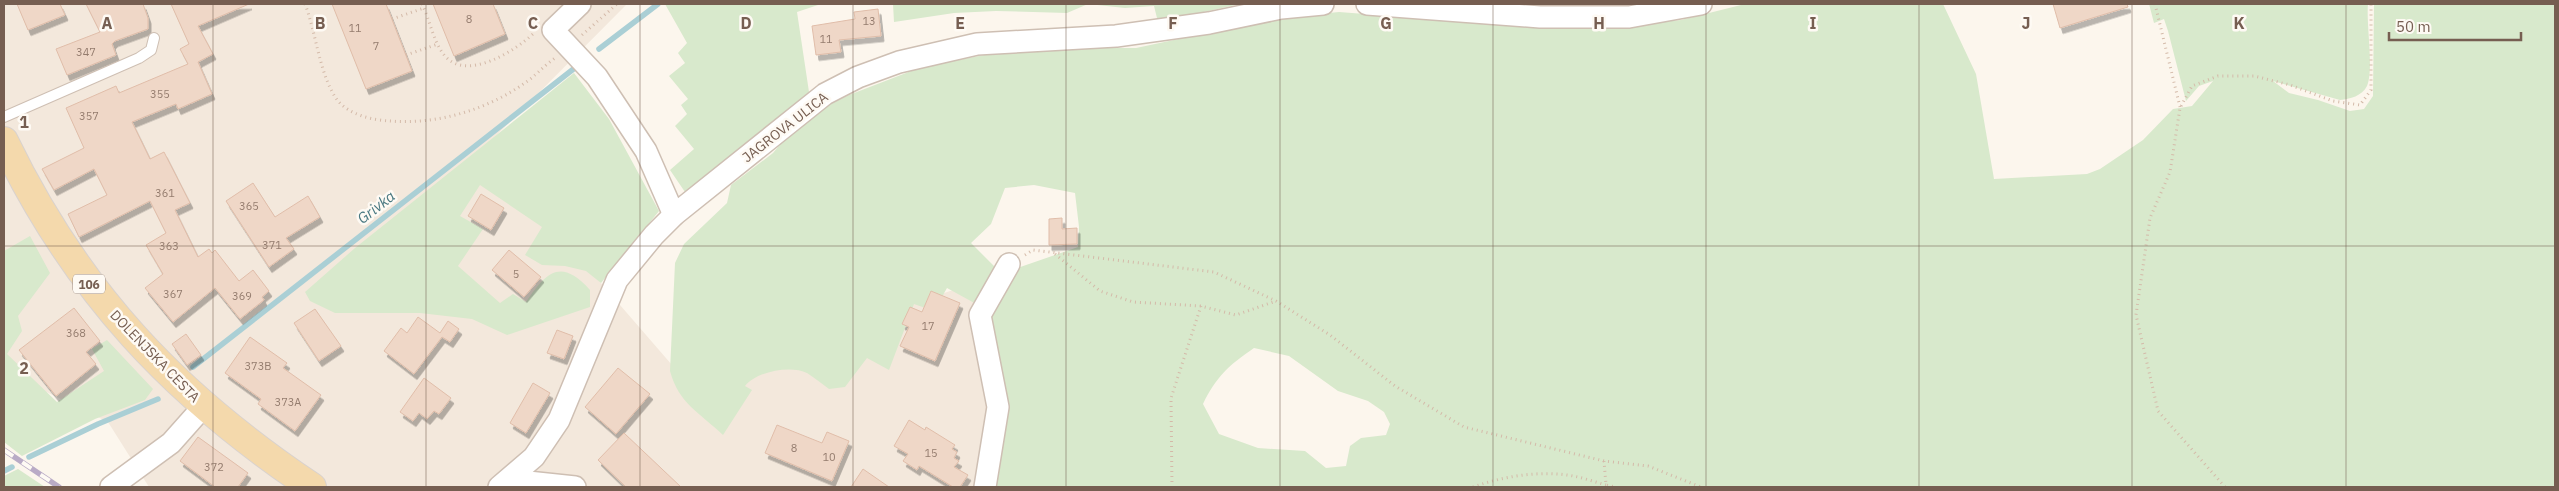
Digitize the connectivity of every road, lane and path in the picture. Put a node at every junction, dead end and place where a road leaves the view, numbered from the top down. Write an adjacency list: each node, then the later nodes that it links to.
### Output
1 (305, 4): 15 (path)
2 (422, 4): 10 (path)
3 (580, 4): 15 (street)
4 (617, 4): 15 (path)
5 (1323, 4): 20 (street, JAGROVA ULICA)
6 (1367, 4): 7 (street)
7 (1701, 4)
8 (2155, 4): 17 (path)
9 (2371, 4): 17 (path)
10 (424, 8): 11 (path); 14 (path)
11 (392, 19)
12 (537, 30): 14 (path)
13 (154, 38): 18 (lane)
14 (438, 44): 16 (path)
15 (570, 46): 20 (street)
16 (406, 55)
17 (2180, 108): 37 (path)
18 (4, 117)
19 (4, 141): 25 (main road, DOLENJSKA CESTA / 106)
20 (674, 215): 27 (street, JAGROVA ULICA)
21 (1055, 253): 22 (path); 23 (path); 24 (path)
22 (1009, 264): 32 (street)
23 (1276, 301): 24 (path); 26 (path)
24 (1201, 306): 33 (path)
25 (203, 407): 29 (street); 30 (main road, DOLENJSKA CESTA / 106)
26 (1604, 461): 28 (path); 36 (path)
27 (504, 484): 31 (street)
28 (1606, 485): 34 (path); 35 (path)
29 (111, 487)
30 (312, 487)
31 (575, 487)
32 (985, 487)
33 (1172, 487)
34 (1474, 487)
35 (1615, 487)
36 (1701, 487)
37 (2226, 487)

